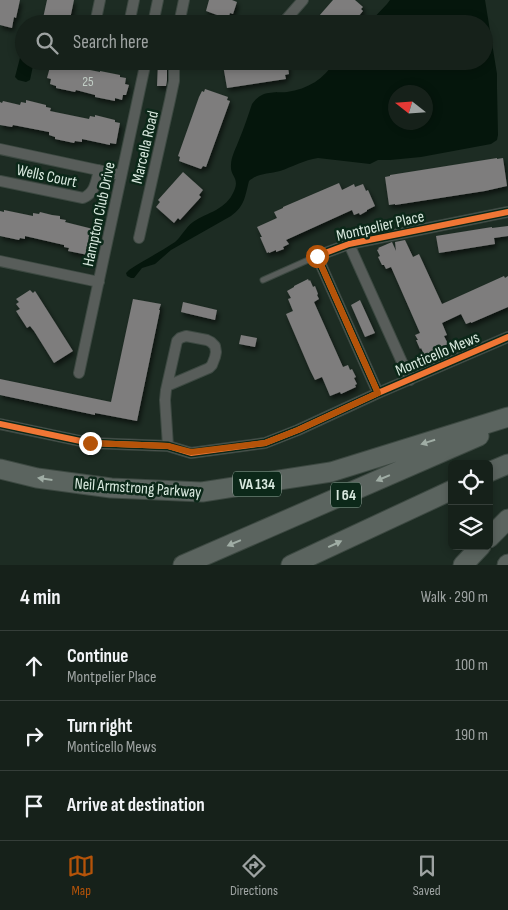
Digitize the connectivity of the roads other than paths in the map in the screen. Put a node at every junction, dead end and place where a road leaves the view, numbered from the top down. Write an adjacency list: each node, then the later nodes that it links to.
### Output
1 (100, 0): 6 (street)
2 (134, 0): 7 (street)
3 (158, 0): 8 (street)
4 (184, 0): 9 (street)
5 (303, 0): 10 (street)
6 (97, 15)
7 (131, 15)
8 (156, 15)
9 (181, 15)
10 (290, 15)
11 (144, 70): 15 (street, Hampton Club Drive)
12 (174, 70): 18 (street, Marcella Road)
13 (0, 149): 14 (street, Wells Court)
14 (99, 170): 15 (street, Wells Court); 16 (street, Wells Court)
15 (121, 175): 23 (street, Hampton Club Drive)
16 (0, 181)
17 (508, 212): 19 (street, Montpelier Place)
18 (139, 238)
19 (349, 244): 20 (street, Montpelier Place); 26 (street)
20 (317, 256): 22 (lane); 28 (street)
21 (0, 261): 23 (street)
22 (264, 280)
23 (98, 282): 25 (street, Hampton Club Drive)
24 (508, 337): 26 (street, Monticello Mews)
25 (79, 373)
26 (410, 380): 28 (street, Monticello Mews)
27 (167, 386): 27 (street); 32 (street)
28 (378, 393): 32 (street, Monticello Mews)
29 (508, 417): 34 (highway, Neil Armstrong Parkway / VA 134, one-way to 34)
30 (0, 424): 32 (street, Monticello Mews)
31 (508, 424): 40 (highway, I 64, one-way to 40)
32 (168, 446)
33 (508, 464): 35 (highway)
34 (0, 469)
35 (493, 470)
36 (448, 492): 41 (highway, I 64, one-way to 36)
37 (508, 519): 38 (highway)
38 (493, 534)
39 (477, 550): 42 (highway)
40 (183, 565)
41 (291, 565)
42 (463, 565)

